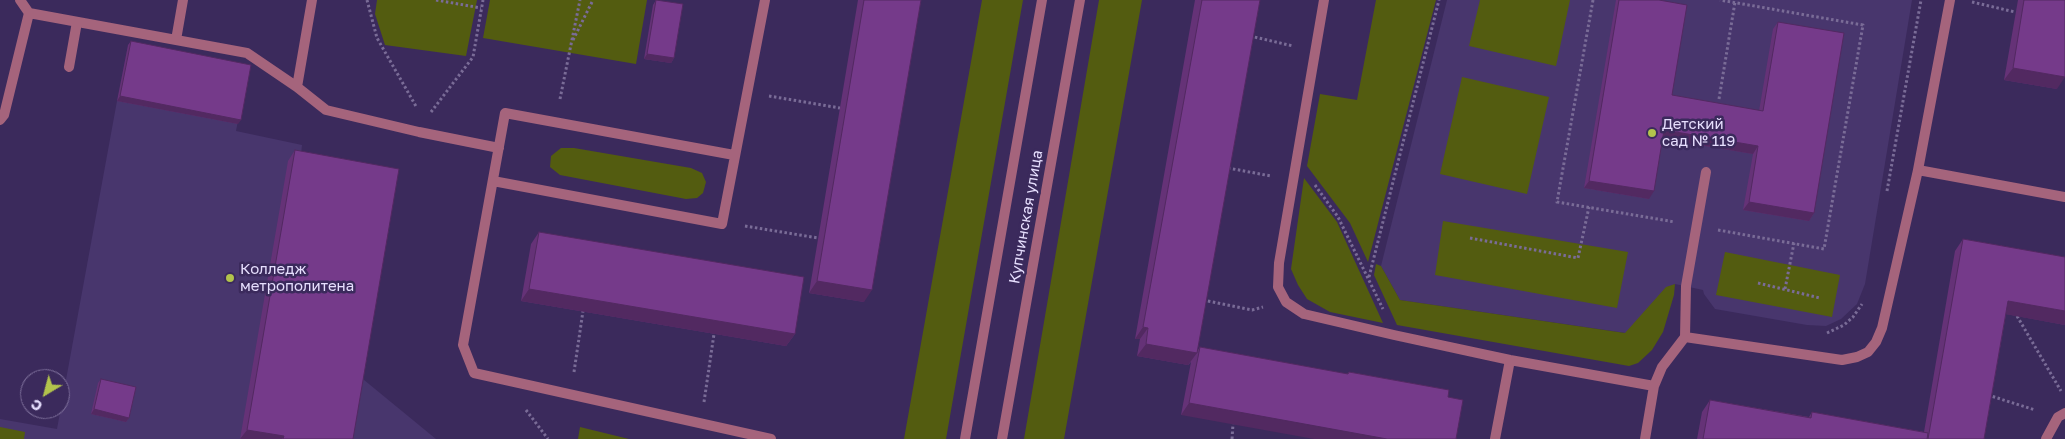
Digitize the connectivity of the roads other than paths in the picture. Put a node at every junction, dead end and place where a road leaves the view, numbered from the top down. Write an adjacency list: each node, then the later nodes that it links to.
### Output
1 (20, 0): 9 (street)
2 (183, 0): 11 (street)
3 (312, 0): 13 (street)
4 (765, 0): 16 (street)
5 (1042, 0): 26 (street, Купчинская улица)
6 (1080, 0): 27 (street, Купчинская улица)
7 (1324, 0): 22 (street)
8 (1950, 0): 17 (street)
9 (29, 13): 10 (street); 14 (street)
10 (77, 22): 11 (street); 12 (street)
11 (176, 40): 13 (street)
12 (69, 67)
13 (296, 87): 15 (street)
14 (0, 120)
15 (499, 148): 16 (street); 19 (street)
16 (734, 155): 19 (street)
17 (1918, 170): 20 (street); 21 (street)
18 (1706, 172): 21 (street)
19 (493, 181): 25 (street)
20 (2065, 197)
21 (1685, 337): 23 (street)
22 (1510, 360): 23 (street); 28 (street)
23 (1654, 386): 29 (street)
24 (2062, 415): 30 (street)
25 (771, 439)
26 (965, 439)
27 (1002, 439)
28 (1494, 439)
29 (1645, 439)
30 (2046, 439)

